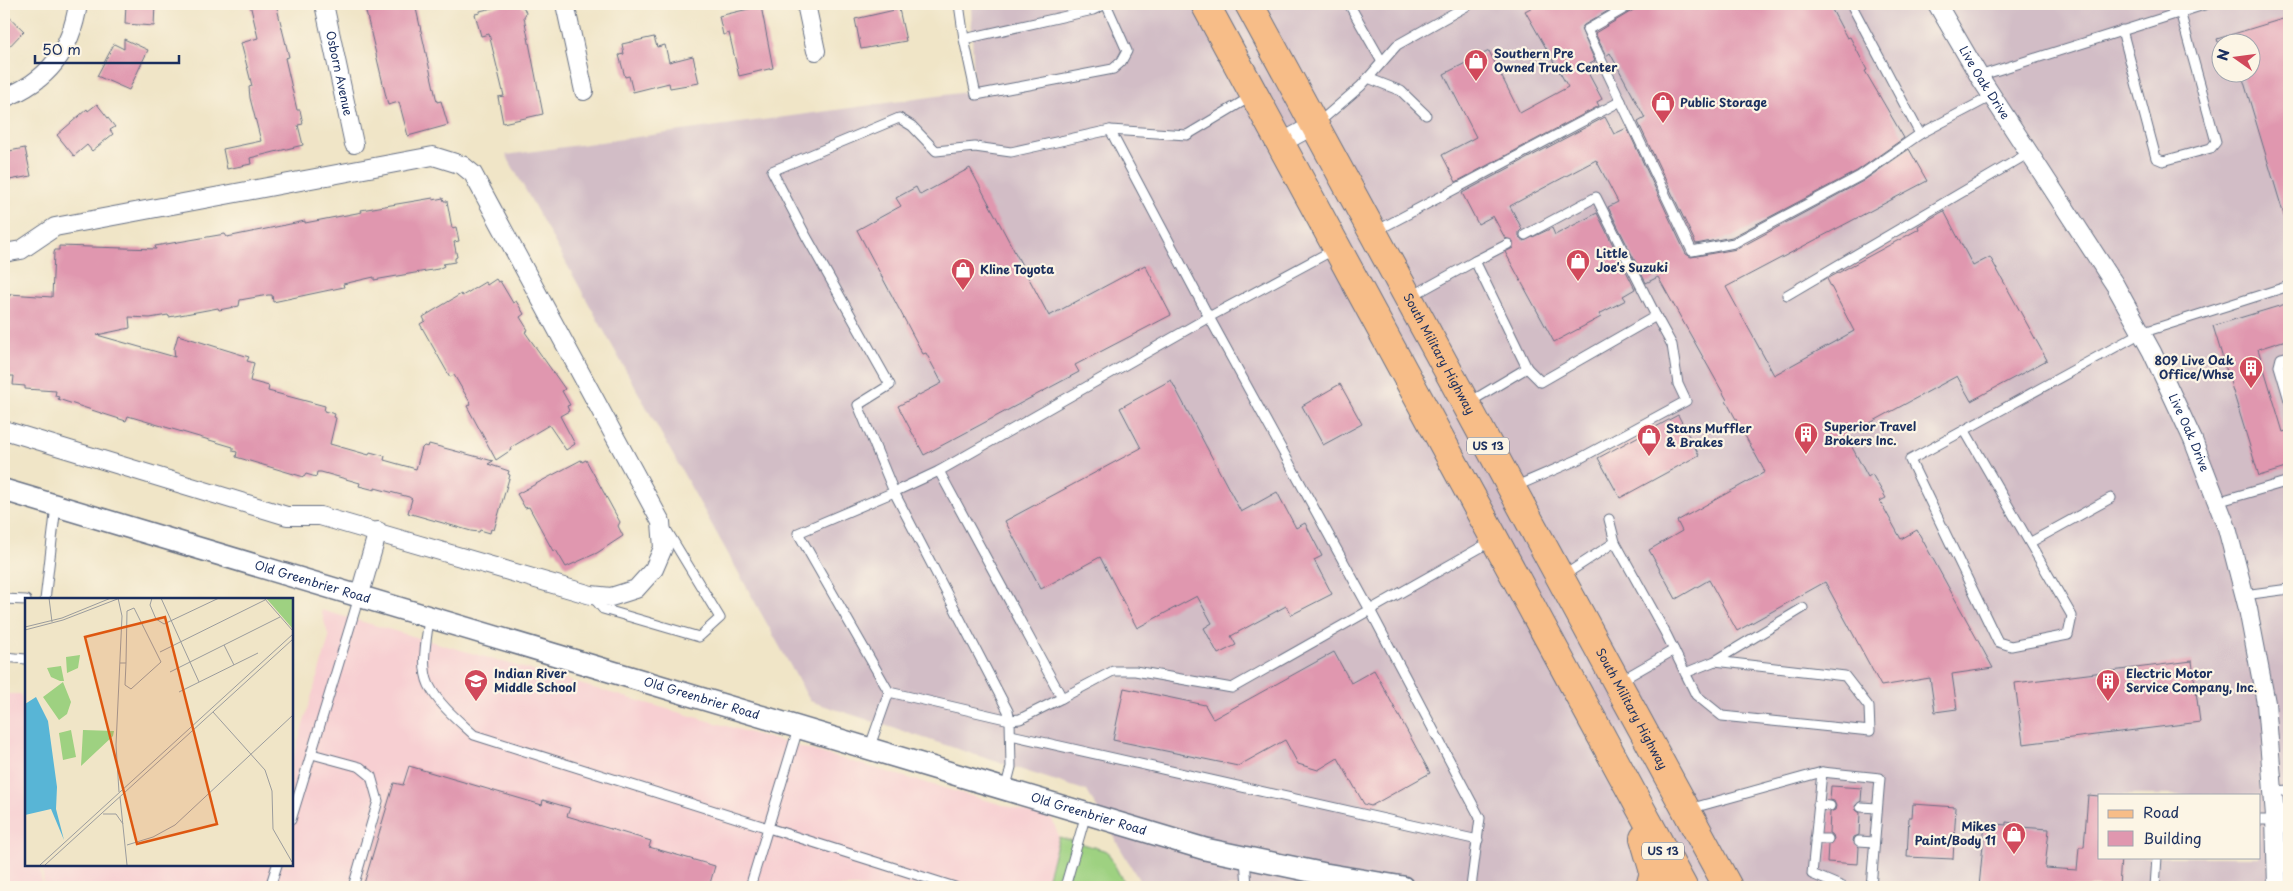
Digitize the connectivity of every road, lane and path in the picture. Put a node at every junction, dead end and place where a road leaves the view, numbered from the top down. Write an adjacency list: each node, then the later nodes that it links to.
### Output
1 (78, 4): 25 (street)
2 (324, 4): 32 (street, Osborn Avenue)
3 (565, 4): 22 (street)
4 (806, 4): 18 (street)
5 (958, 4): 17 (lane)
6 (1106, 4): 17 (lane); 17 (lane)
7 (1205, 4): 23 (main road, US 13)
8 (1249, 4): 28 (main road, South Military Highway / US 13)
9 (1349, 4): 19 (lane)
10 (1470, 4): 19 (lane)
11 (1632, 4): 26 (lane)
12 (1851, 4): 30 (lane)
13 (1937, 4): 20 (street, Live Oak Drive)
14 (2207, 4): 15 (lane)
15 (2179, 8): 16 (lane); 16 (lane)
16 (2122, 30): 20 (lane)
17 (964, 39)
18 (816, 51)
19 (1382, 62): 21 (lane)
20 (1979, 76): 24 (street, Live Oak Drive)
21 (1368, 78): 27 (lane); 28 (lane)
22 (584, 91)
23 (1254, 94): 29 (lane); 31 (main road, US 13)
24 (1992, 96): 30 (lane); 33 (street, Live Oak Drive)
25 (4, 98)
26 (1621, 101): 30 (lane); 34 (lane)
27 (1426, 116)
28 (1314, 125): 31 (street); 34 (main road, South Military Highway / US 13)
29 (1110, 130): 44 (lane); 56 (lane)
30 (1920, 134)
31 (1281, 143): 37 (main road, US 13)
32 (354, 144)
33 (2029, 153): 41 (lane); 45 (street, Live Oak Drive)
34 (1373, 233): 42 (main road, South Military Highway / US 13)
35 (1525, 235): 43 (lane)
36 (1508, 244): 39 (lane)
37 (1337, 248): 44 (lane); 63 (main road, US 13)
38 (4, 253): 61 (street)
39 (1475, 261): 42 (lane); 47 (lane)
40 (2289, 286): 45 (lane)
41 (1787, 295)
42 (1408, 298): 49 (main road, South Military Highway / US 13)
43 (1656, 316): 47 (lane); 54 (lane)
44 (1210, 317): 52 (lane); 75 (lane)
45 (2141, 333): 51 (lane); 58 (street, Live Oak Drive)
46 (2289, 356): 48 (lane)
47 (1527, 368): 49 (lane)
48 (2289, 400)
49 (1466, 404): 54 (main road, South Military Highway / US 13)
50 (4, 430): 62 (street)
51 (1966, 431): 65 (lane); 65 (lane)
52 (939, 471): 56 (lane); 84 (lane)
53 (2289, 481): 58 (lane)
54 (1511, 488): 66 (main road, South Military Highway / US 13)
55 (4, 490): 59 (street, Old Greenbrier Road)
56 (894, 492): 83 (lane); 85 (lane)
57 (2111, 498): 65 (lane)
58 (2217, 502): 69 (street, Live Oak Drive)
59 (56, 506): 70 (street, Old Greenbrier Road); 71 (lane)
60 (1609, 519): 64 (lane)
61 (661, 522): 68 (street); 68 (lane)
62 (378, 531): 68 (street); 70 (street)
63 (1494, 539): 75 (lane); 99 (main road, US 13)
64 (1615, 542): 66 (lane); 77 (lane)
65 (2031, 542)
66 (1560, 578): 82 (main road, South Military Highway / US 13)
67 (2289, 589): 69 (lane)
68 (592, 594)
69 (2244, 595): 92 (street, Live Oak Drive)
70 (359, 597): 76 (street, Old Greenbrier Road); 89 (lane)
71 (45, 598)
72 (4, 599): 73 (lane)
73 (25, 600)
74 (1803, 608): 80 (lane)
75 (1370, 610): 84 (lane); 105 (lane)
76 (429, 618): 86 (street, Old Greenbrier Road); 101 (lane)
77 (1674, 650): 81 (lane); 82 (lane)
78 (4, 657): 79 (lane)
79 (25, 659)
80 (1715, 661): 81 (lane); 81 (lane)
81 (1685, 673)
82 (1618, 682): 97 (main road, South Military Highway / US 13)
83 (889, 692): 85 (lane); 88 (lane)
84 (1062, 698): 85 (lane)
85 (1010, 720): 87 (lane)
86 (798, 729): 88 (street, Old Greenbrier Road); 101 (lane)
87 (1010, 735): 91 (lane); 105 (lane)
88 (869, 750): 91 (street, Old Greenbrier Road)
89 (312, 754): 100 (lane); 112 (lane)
90 (1822, 772): 93 (lane); 96 (lane); 97 (lane)
91 (1005, 790): 98 (street, Old Greenbrier Road)
92 (2281, 790): 102 (street, Live Oak Drive)
93 (1818, 805): 94 (lane); 103 (lane)
94 (1830, 806)
95 (1861, 807): 96 (lane)
96 (1877, 808): 107 (lane)
97 (1687, 810): 121 (main road, South Military Highway / US 13)
98 (1086, 814): 108 (street, Old Greenbrier Road); 115 (lane)
99 (1643, 814): 119 (main road); 120 (main road, US 13)
100 (292, 817)
101 (768, 827): 113 (lane); 114 (lane)
102 (2273, 828): 125 (street, Live Oak Drive)
103 (1815, 839): 104 (lane); 122 (lane)
104 (1828, 839)
105 (1478, 840): 118 (lane)
106 (1859, 841): 107 (lane)
107 (1874, 842): 123 (lane)
108 (1245, 858): 116 (lane); 117 (street, Old Greenbrier Road)
109 (2157, 858): 124 (lane)
110 (277, 866): 111 (lane)
111 (270, 887)
112 (353, 887)
113 (750, 887)
114 (955, 887)
115 (1065, 887)
116 (1247, 887)
117 (1403, 887)
118 (1471, 887)
119 (1650, 887)
120 (1682, 887)
121 (1728, 887)
122 (1843, 887)
123 (1871, 887)
124 (2155, 887)
125 (2277, 887)

